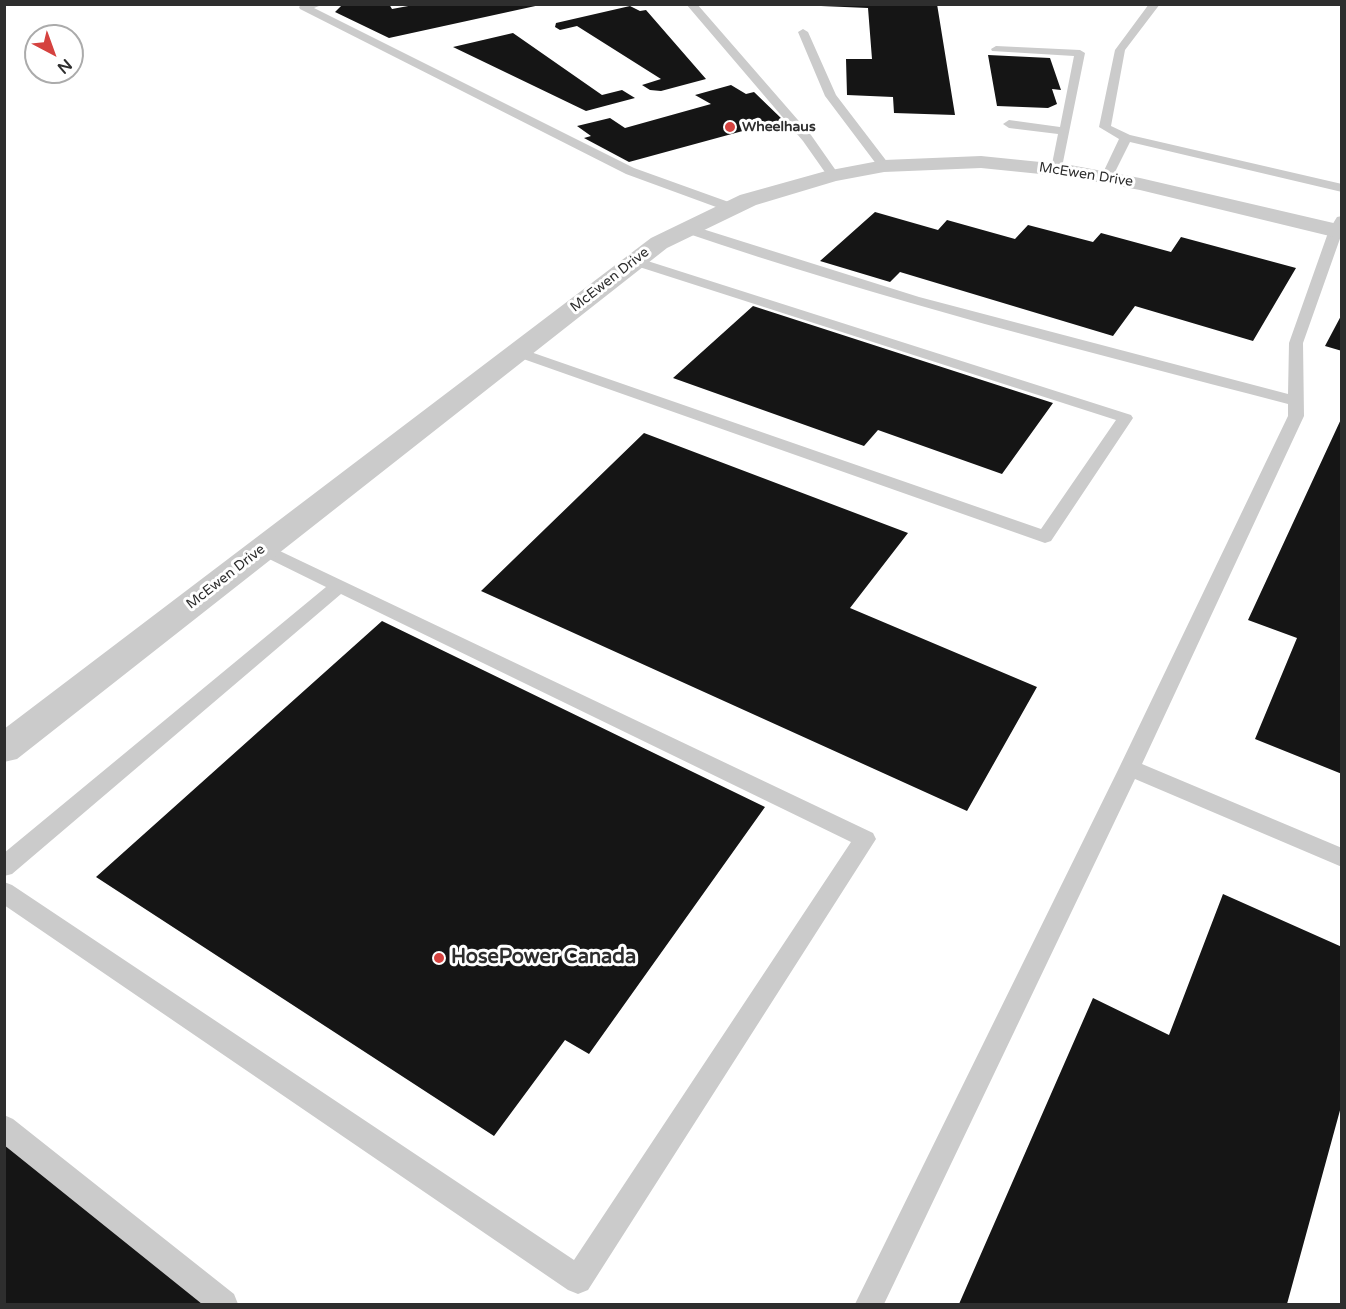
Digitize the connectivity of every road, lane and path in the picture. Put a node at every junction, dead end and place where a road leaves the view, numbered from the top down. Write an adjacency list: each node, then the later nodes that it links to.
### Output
1 (319, 4): 14 (lane)
2 (691, 4): 11 (lane)
3 (1155, 4): 8 (lane)
4 (803, 32): 9 (lane)
5 (996, 49): 7 (lane)
6 (1009, 124): 7 (lane)
7 (1065, 131): 10 (lane)
8 (1126, 138): 12 (lane); 13 (lane)
9 (884, 166): 10 (street, McEwen Drive); 11 (street, McEwen Drive)
10 (1057, 170): 12 (street, McEwen Drive)
11 (833, 175): 14 (street, McEwen Drive)
12 (1107, 177): 15 (street, McEwen Drive)
13 (1341, 188)
14 (732, 208): 16 (street, McEwen Drive)
15 (1340, 227): 19 (lane)
16 (688, 229): 17 (street, McEwen Drive); 19 (lane)
17 (635, 261): 18 (street, McEwen Drive); 18 (lane)
18 (517, 352): 20 (street, McEwen Drive)
19 (1296, 400): 23 (lane)
20 (263, 549): 21 (lane); 22 (street, McEwen Drive)
21 (339, 586): 25 (lane); 26 (lane)
22 (4, 748)
23 (1130, 768): 24 (lane); 29 (lane)
24 (1341, 858)
25 (4, 867)
26 (4, 892)
27 (4, 1128): 28 (lane)
28 (224, 1305)
29 (869, 1305)

